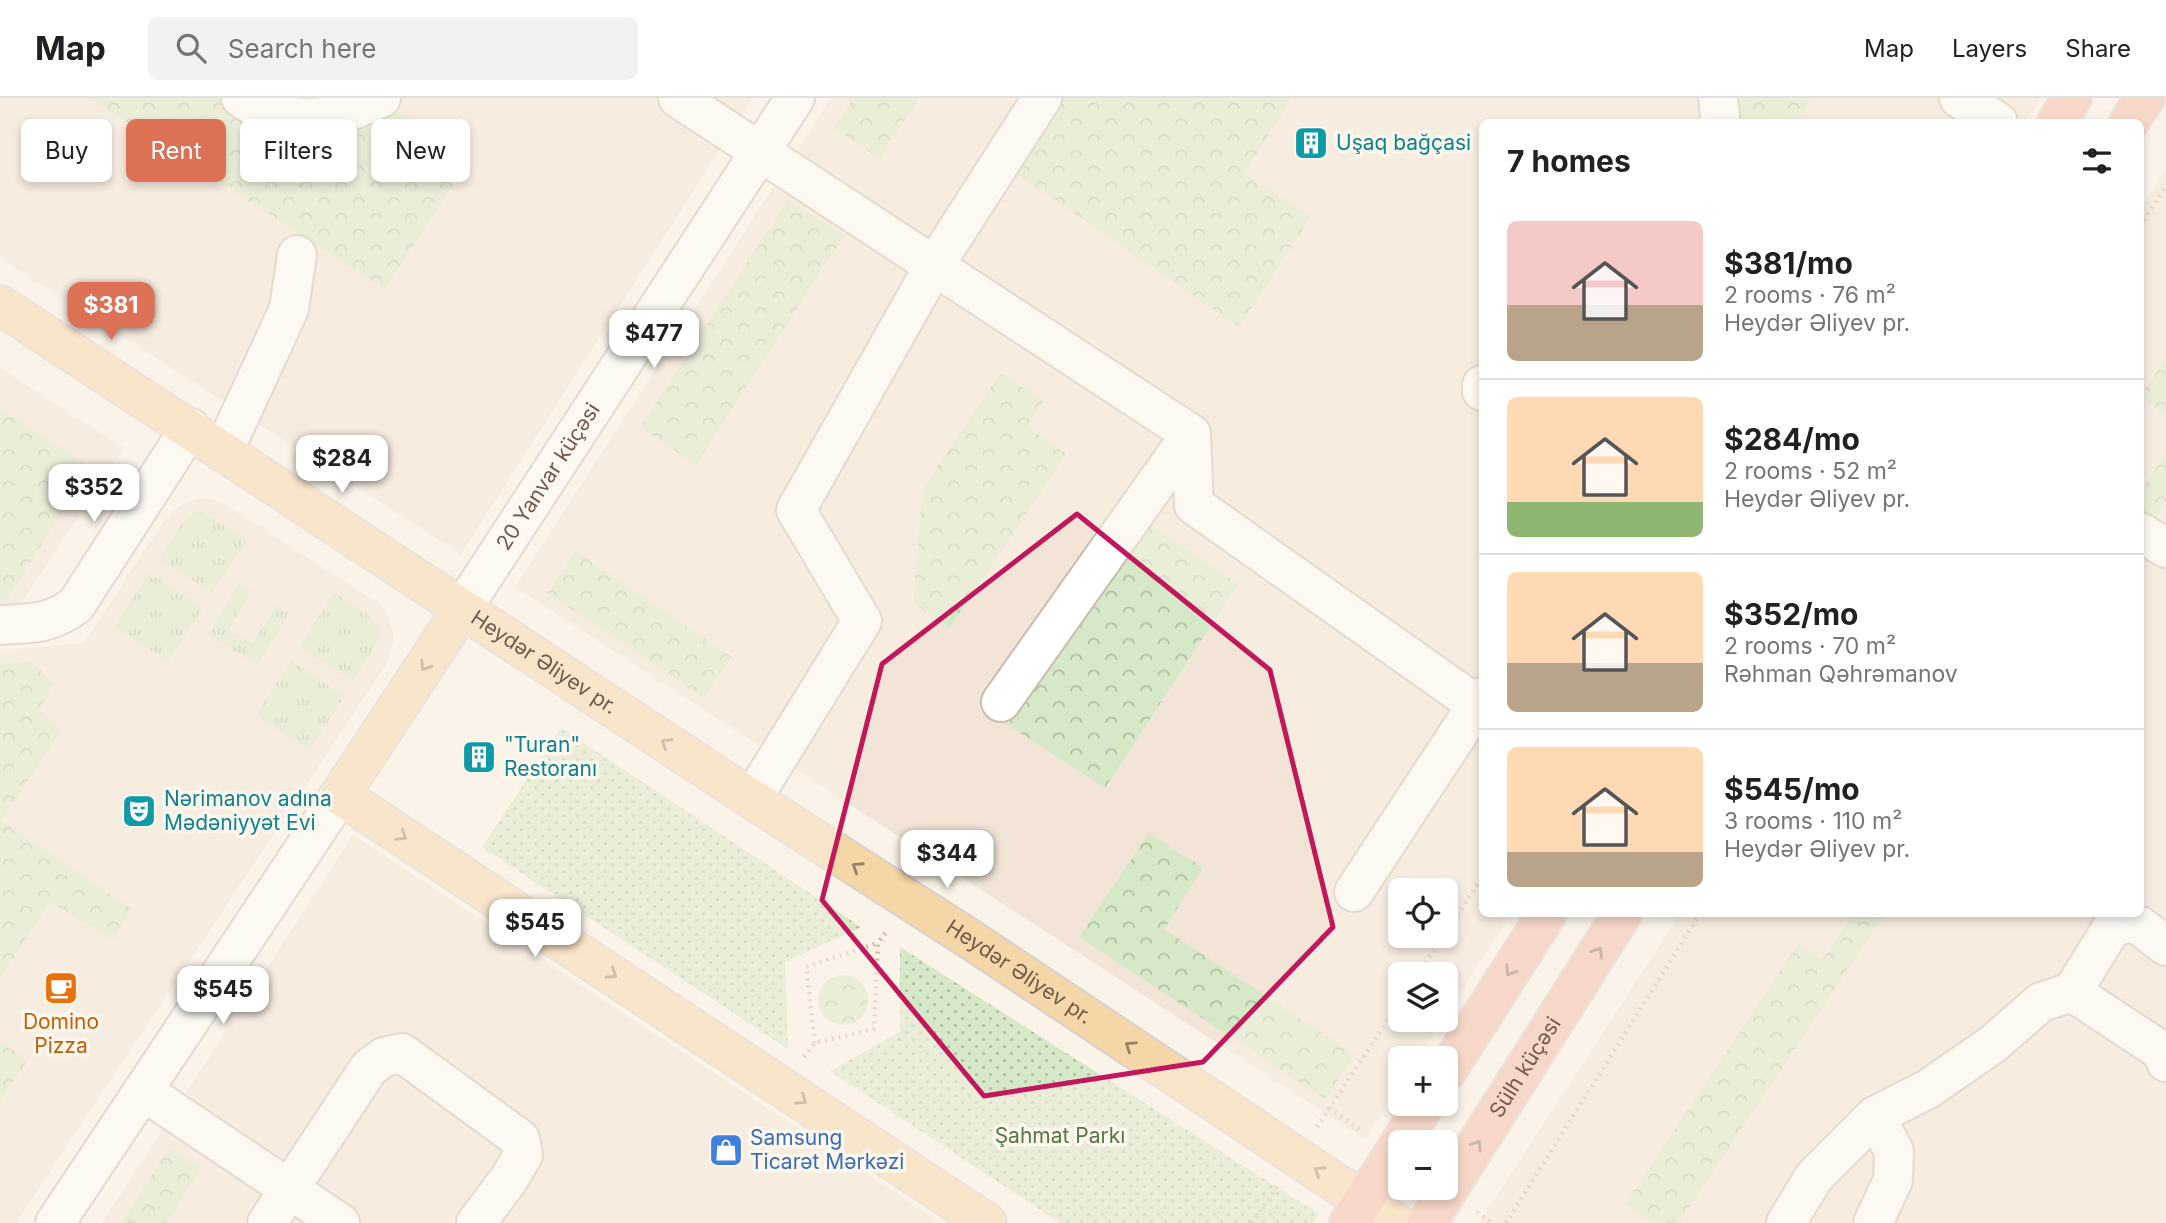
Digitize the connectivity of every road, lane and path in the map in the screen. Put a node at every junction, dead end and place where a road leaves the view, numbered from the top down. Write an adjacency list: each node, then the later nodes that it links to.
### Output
1 (241, 98): 2 (street)
2 (382, 98)
3 (678, 98): 14 (street)
4 (795, 98): 14 (street, 20 Yanvar küçəsi)
5 (1042, 98): 18 (street)
6 (1718, 98): 10 (street)
7 (1959, 98): 11 (street)
8 (2073, 98): 12 (highway)
9 (2145, 98): 13 (highway)
10 (1720, 119)
11 (1993, 119)
12 (2059, 119)
13 (2131, 119)
14 (761, 152): 18 (street); 25 (street, 20 Yanvar küçəsi)
15 (2166, 186): 16 (path)
16 (2144, 220)
17 (297, 255): 22 (street)
18 (934, 266): 21 (street); 31 (street)
19 (0, 305): 20 (main road, Heydər Əliyev pr.)
20 (190, 428): 22 (main road, Heydər Əliyev pr.); 26 (street)
21 (1191, 434): 27 (street); 28 (street)
22 (223, 452): 25 (main road, Heydər Əliyev pr.)
23 (2144, 534): 24 (street)
24 (2166, 548)
25 (462, 609): 30 (main road, Heydər Əliyev pr., one-way to 30); 31 (main road, Heydər Əliyev pr., one-way to 25)
26 (0, 625)
27 (1479, 700)
28 (1001, 702)
29 (1479, 703): 33 (street)
30 (340, 796): 46 (main road, one-way to 46); 47 (street)
31 (752, 799): 34 (main road, Heydər Əliyev pr., one-way to 31)
32 (1479, 882): 35 (path)
33 (1354, 892)
34 (908, 900): 39 (path); 49 (main road, Heydər Əliyev pr., one-way to 34)
35 (1458, 913)
36 (1545, 917): 44 (highway, one-way to 44)
37 (1620, 917): 60 (highway, Sülh küçəsi, one-way to 37)
38 (1698, 917): 61 (path)
39 (878, 943): 43 (path); 43 (path)
40 (2166, 947): 41 (street)
41 (2072, 992): 45 (street); 48 (street)
42 (1388, 1020): 49 (path)
43 (816, 1043): 46 (path)
44 (1458, 1053)
45 (2166, 1062)
46 (782, 1086): 57 (main road, one-way to 57)
47 (143, 1091): 51 (street); 53 (street)
48 (1875, 1116): 62 (street); 63 (street)
49 (1297, 1157): 52 (main road, Heydər Əliyev pr., one-way to 49); 58 (path)
50 (1388, 1162): 52 (highway)
51 (289, 1189): 54 (street); 55 (street); 56 (street)
52 (1356, 1212): 59 (main road, Heydər Əliyev pr.)
53 (55, 1223)
54 (267, 1223)
55 (340, 1223)
56 (476, 1223)
57 (987, 1223)
58 (1252, 1223)
59 (1396, 1223)
60 (1427, 1223)
61 (1506, 1223)
62 (1786, 1223)
63 (1873, 1223)

